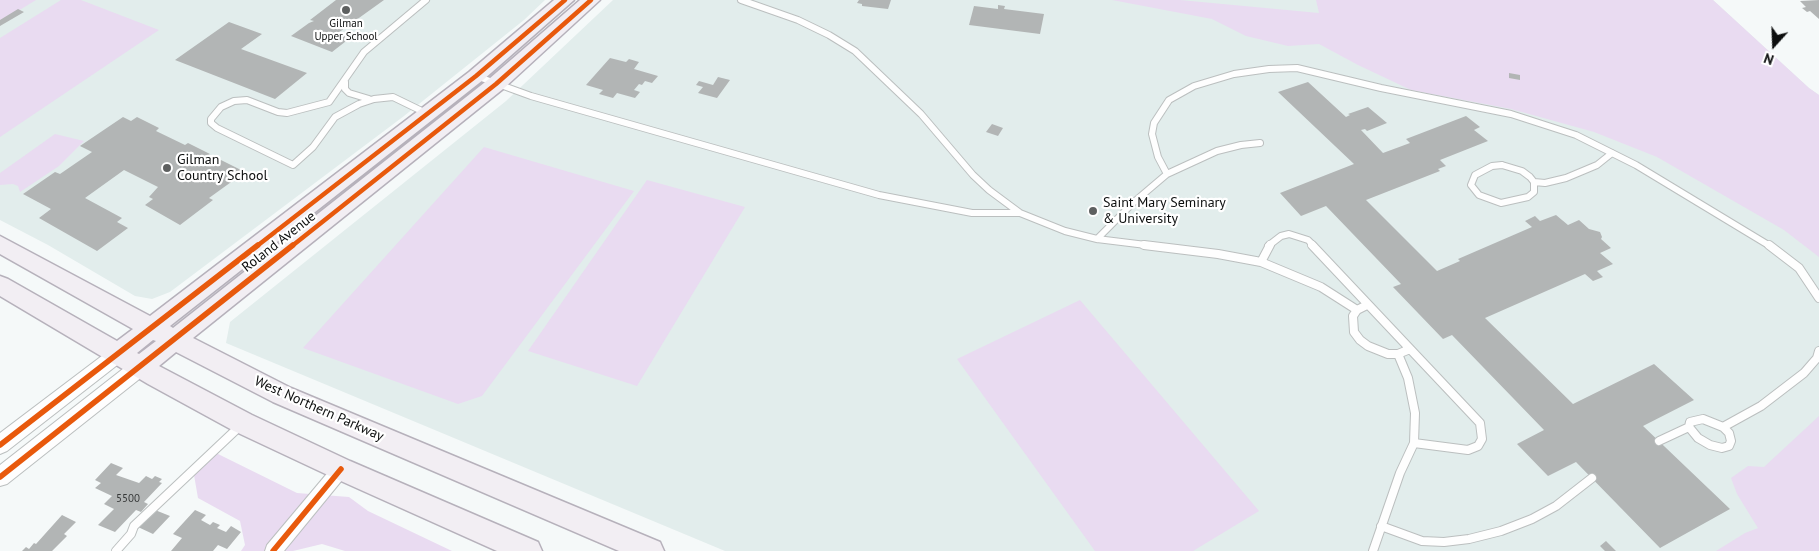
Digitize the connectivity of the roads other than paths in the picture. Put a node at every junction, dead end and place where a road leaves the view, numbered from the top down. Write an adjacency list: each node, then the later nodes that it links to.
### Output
1 (426, 0): 6 (lane)
2 (565, 0): 5 (main road, Roland Avenue)
3 (590, 0): 5 (main road, Roland Avenue)
4 (741, 0): 13 (lane)
5 (486, 80): 8 (main road, Roland Avenue); 13 (lane); 22 (main road, Roland Avenue)
6 (345, 82): 7 (lane); 7 (lane)
7 (374, 99): 8 (lane)
8 (428, 114): 21 (main road, Roland Avenue)
9 (1260, 143): 11 (lane)
10 (1612, 153): 11 (lane); 12 (lane); 18 (lane)
11 (1167, 174): 14 (lane)
12 (1534, 182): 12 (lane)
13 (1020, 213): 14 (lane)
14 (1097, 239): 16 (lane)
15 (0, 244): 21 (main road, West Northern Parkway)
16 (1261, 262): 19 (lane); 20 (lane)
17 (0, 285): 25 (main road)
18 (1819, 298)
19 (1367, 305): 20 (lane); 23 (lane)
20 (1357, 310): 26 (lane)
21 (152, 328): 22 (main road, West Northern Parkway); 25 (main road, Roland Avenue)
22 (174, 340): 27 (main road, Roland Avenue); 41 (main road, West Northern Parkway)
23 (1410, 349): 26 (lane); 32 (lane)
24 (1819, 351): 30 (lane)
25 (118, 354): 27 (main road); 33 (street, Roland Avenue)
26 (1398, 354): 32 (lane)
27 (140, 367): 28 (main road); 35 (street, Roland Avenue)
28 (243, 423): 34 (main road); 38 (lane)
29 (1689, 427): 30 (lane); 30 (lane); 31 (lane)
30 (1723, 427)
31 (1659, 441)
32 (1414, 443): 37 (lane)
33 (0, 445)
34 (341, 469): 39 (street); 40 (main road)
35 (0, 477)
36 (1592, 478): 37 (lane)
37 (1381, 526): 42 (lane)
38 (116, 551)
39 (273, 551)
40 (528, 551)
41 (650, 551)
42 (1373, 551)

